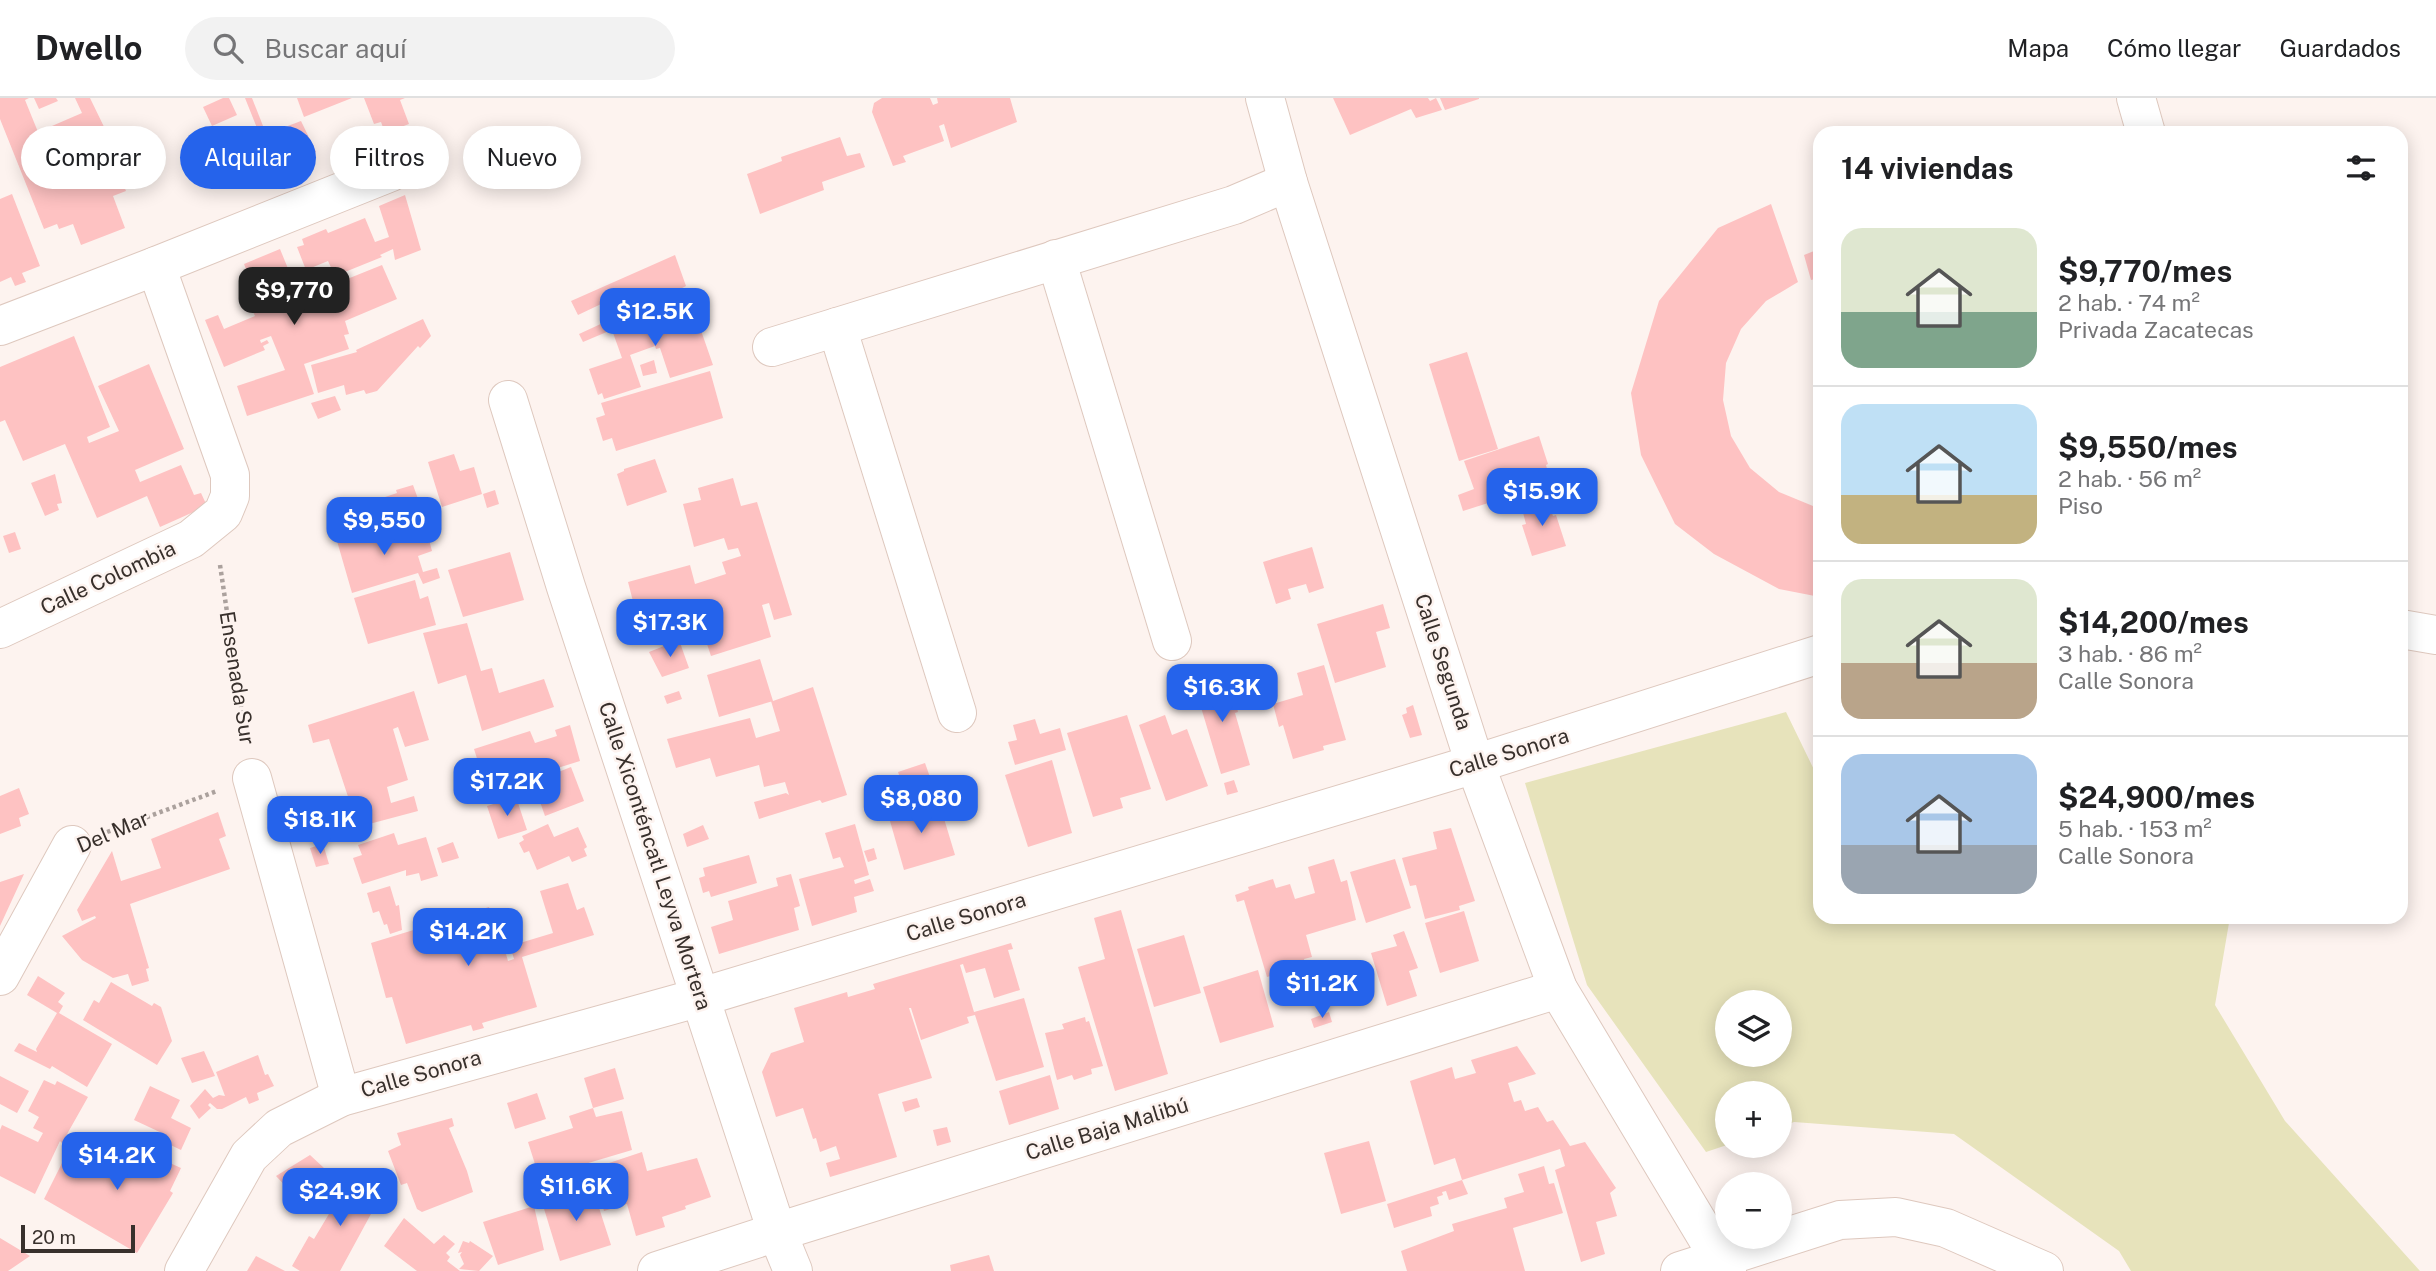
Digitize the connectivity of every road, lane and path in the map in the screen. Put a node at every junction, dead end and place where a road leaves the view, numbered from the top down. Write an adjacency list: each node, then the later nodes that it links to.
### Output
1 (1265, 98): 4 (street, Calle Segunda)
2 (2136, 98): 3 (street)
3 (2144, 126)
4 (1288, 183): 6 (street); 19 (street, Calle Segunda)
5 (348, 189): 7 (street)
6 (1056, 259): 9 (street); 16 (street)
7 (156, 266): 8 (street); 12 (street)
8 (0, 326)
9 (837, 327): 10 (street); 18 (street)
10 (772, 348)
11 (508, 400): 24 (street, Calle Xiconténcatl Leyva Mortera)
12 (213, 523): 13 (street, Calle Colombia); 20 (path, Ensenada Sur)
13 (0, 629)
14 (2408, 630): 15 (street)
15 (2436, 635)
16 (1172, 641)
17 (1813, 656): 19 (street, Calle Sonora)
18 (957, 713)
19 (1475, 764): 23 (street, Calle Segunda); 24 (street, Calle Sonora)
20 (252, 778): 21 (path, Del Mar); 25 (street)
21 (72, 845): 22 (street, Del Mar)
22 (0, 976)
23 (1558, 989): 26 (street, Calle Baja Malibú); 27 (street, Calle Segunda)
24 (701, 997): 25 (street, Calle Sonora); 26 (street, Calle Xiconténcatl Leyva Mortera)
25 (341, 1097): 28 (street, Calle Sonora)
26 (777, 1232): 29 (street, Calle Baja Malibú); 30 (street, Calle Xiconténcatl Leyva Mortera)
27 (1723, 1265): 31 (street); 32 (street)
28 (184, 1271)
29 (657, 1271)
30 (793, 1271)
31 (1680, 1271)
32 (2044, 1271)

